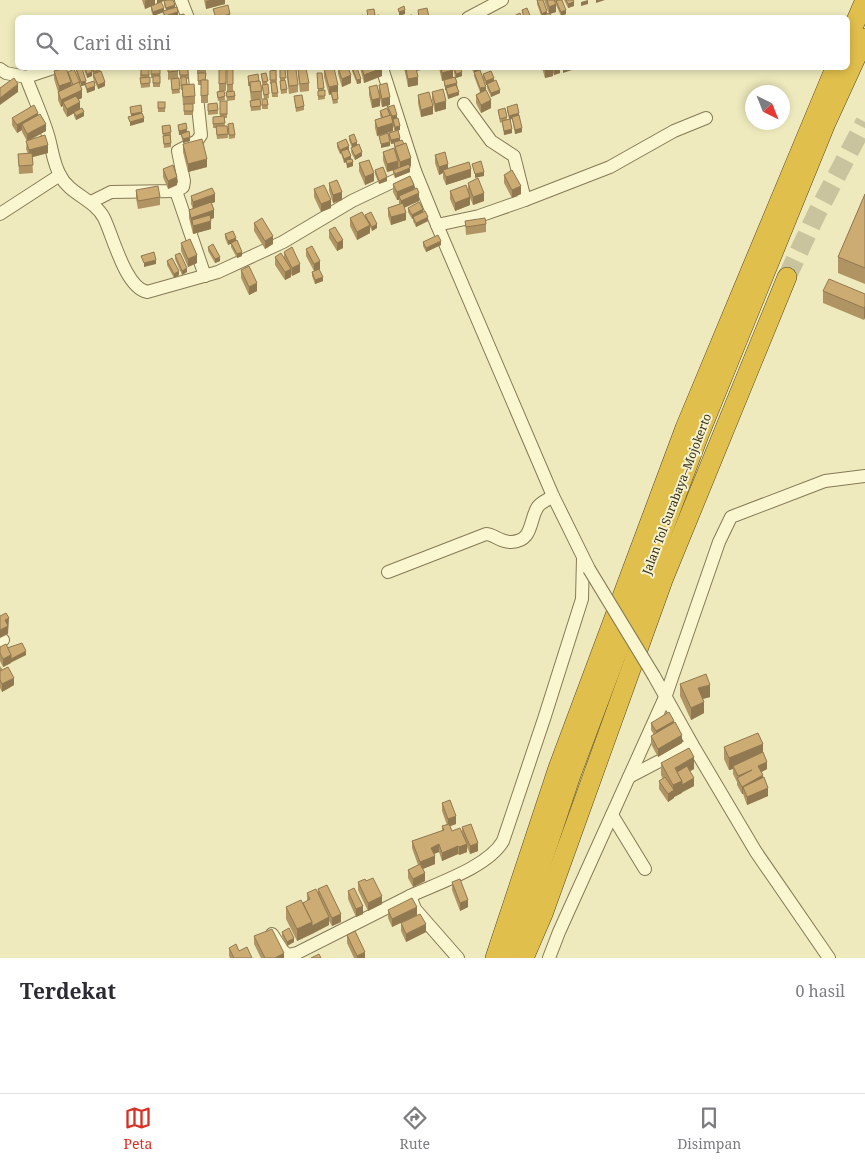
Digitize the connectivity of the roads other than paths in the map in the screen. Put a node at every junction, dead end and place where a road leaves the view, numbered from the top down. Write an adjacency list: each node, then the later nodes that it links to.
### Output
1 (180, 0): 4 (street)
2 (502, 0): 5 (street)
3 (864, 0): 6 (highway)
4 (187, 15)
5 (474, 15)
6 (850, 34)
7 (865, 38): 38 (highway, Jalan Tol Surabaya–Mojokerto)
8 (0, 69): 13 (street)
9 (46, 70): 13 (street)
10 (194, 70): 18 (street)
11 (383, 70): 16 (street)
12 (834, 70): 37 (highway, Jalan Tol Surabaya–Mojokerto)
13 (26, 77): 17 (street)
14 (464, 104): 19 (street)
15 (706, 118): 19 (street)
16 (416, 171): 22 (street); 23 (street)
17 (60, 175): 20 (street); 21 (street)
18 (176, 191): 20 (street); 23 (street)
19 (525, 200): 22 (street)
20 (91, 202): 23 (street)
21 (0, 214)
22 (437, 225): 26 (street)
23 (205, 276)
24 (787, 277): 39 (highway)
25 (865, 476): 29 (street)
26 (553, 496): 27 (street); 28 (street)
27 (586, 563): 29 (street, bridge); 34 (street)
28 (388, 572)
29 (666, 695): 30 (street); 31 (street)
30 (692, 744): 31 (street); 41 (street)
31 (629, 777): 32 (street)
32 (612, 815): 33 (street); 40 (street)
33 (644, 869)
34 (410, 896): 35 (street); 36 (street)
35 (269, 930)
36 (458, 958)
37 (495, 958)
38 (510, 958)
39 (524, 958)
40 (549, 958)
41 (829, 958)

